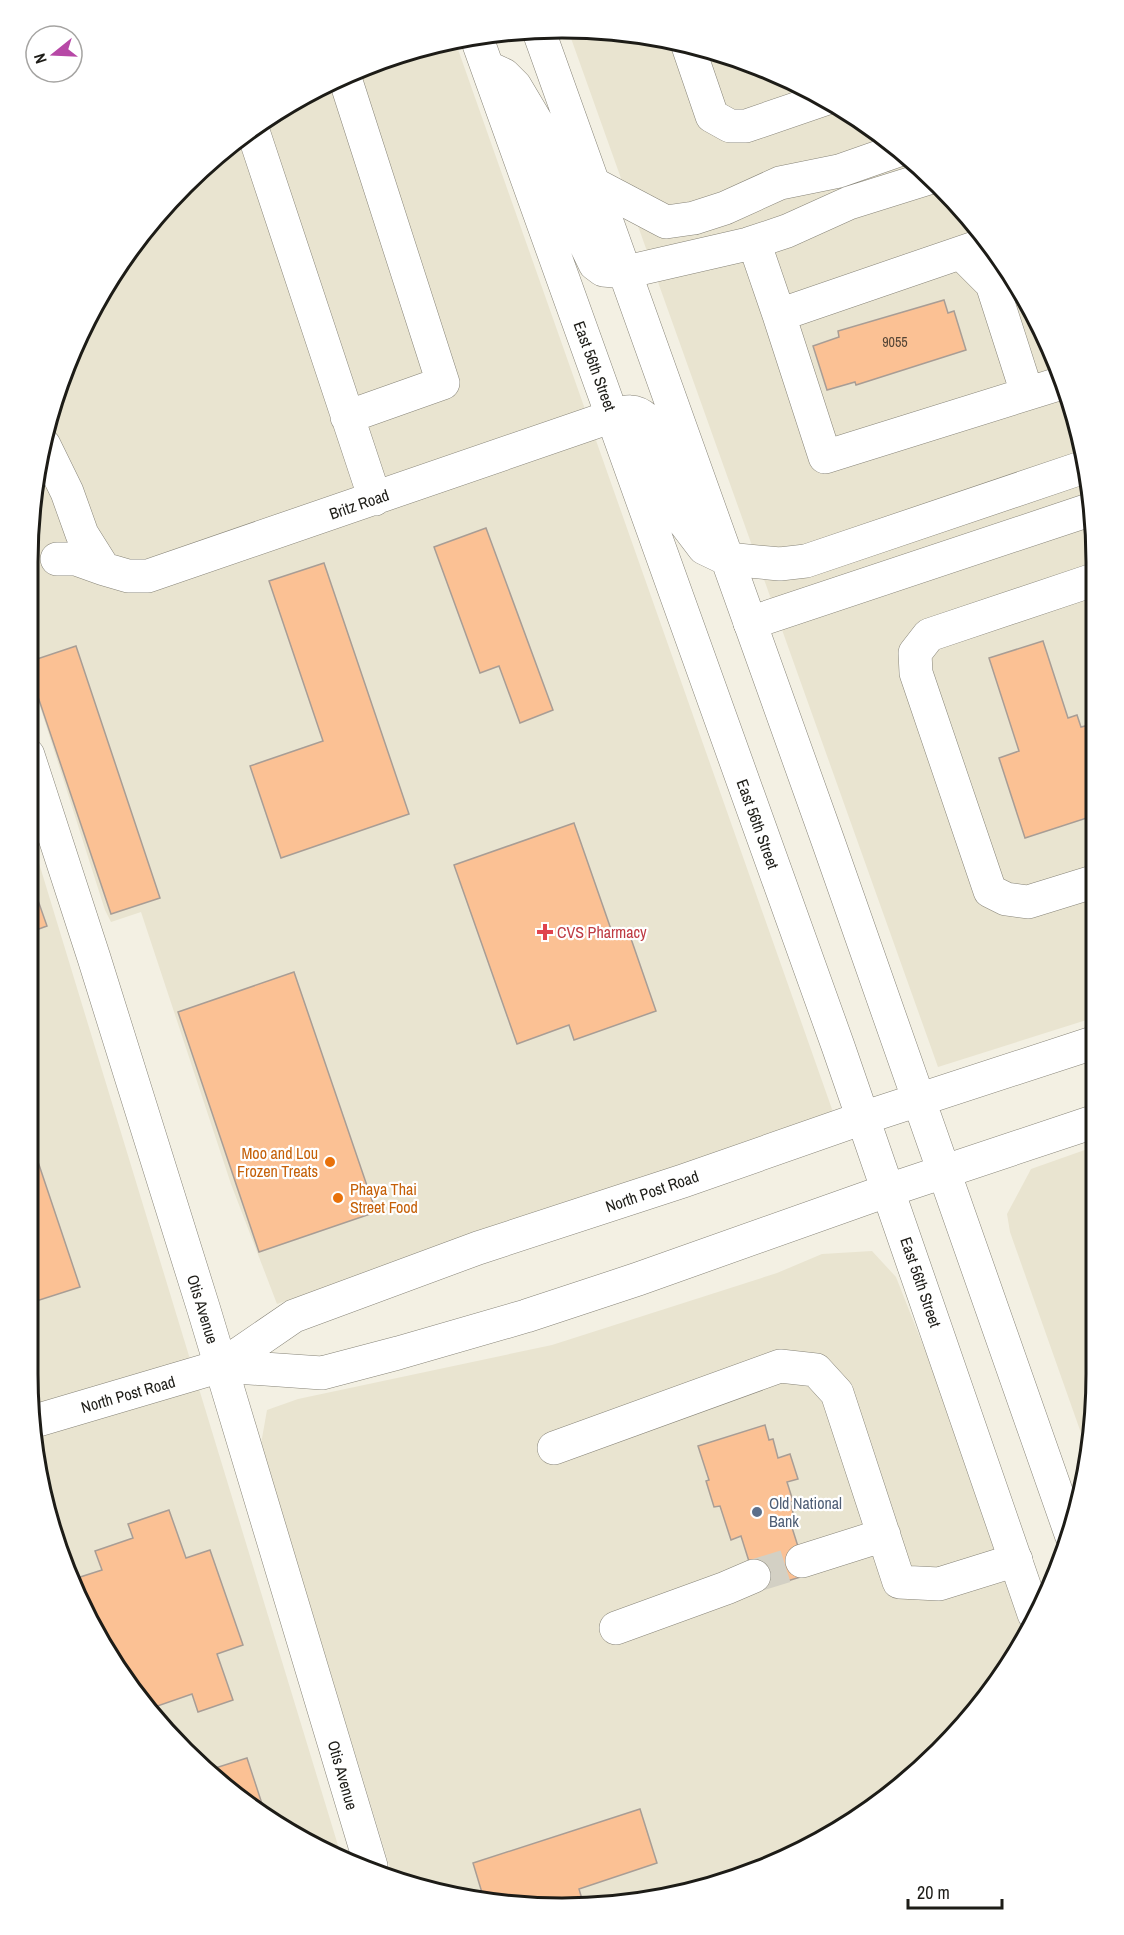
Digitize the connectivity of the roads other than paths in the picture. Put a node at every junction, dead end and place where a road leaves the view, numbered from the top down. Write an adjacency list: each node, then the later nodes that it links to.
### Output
1 (541, 39): 10 (main road)
2 (479, 45): 4 (main road, East 56th Street)
3 (690, 53): 6 (main road)
4 (487, 66): 13 (main road); 17 (main road, East 56th Street)
5 (347, 84): 18 (main road)
6 (814, 103)
7 (255, 137): 18 (main road)
8 (890, 153): 10 (main road)
9 (921, 180): 11 (main road)
10 (594, 184): 13 (main road)
11 (754, 242): 13 (main road); 14 (main road)
12 (974, 248): 14 (main road); 16 (main road)
13 (626, 273): 24 (main road)
14 (779, 315): 16 (main road)
15 (1056, 385): 16 (main road)
16 (1027, 393)
17 (613, 416): 21 (main road, Britz Road); 24 (main road, Britz Road); 32 (main road, East 56th Street)
18 (347, 417): 21 (main road)
19 (49, 455): 25 (main road)
20 (1078, 469): 24 (main road)
21 (375, 498): 25 (main road, Britz Road)
22 (1084, 512): 27 (main road)
23 (57, 559): 25 (main road, Britz Road)
24 (727, 559): 27 (main road)
25 (104, 569)
26 (1086, 582): 29 (main road)
27 (750, 623): 31 (main road)
28 (38, 815): 36 (main road, Otis Avenue)
29 (1086, 884)
30 (1086, 1045): 31 (main road, North Post Road)
31 (920, 1100): 32 (main road, North Post Road); 34 (main road)
32 (863, 1118): 35 (main road, East 56th Street); 36 (main road, North Post Road)
33 (1086, 1124): 34 (main road, North Post Road)
34 (944, 1170): 35 (main road, North Post Road); 39 (main road)
35 (889, 1190): 36 (main road, North Post Road); 41 (main road, East 56th Street)
36 (221, 1366): 37 (main road, North Post Road); 46 (main road, Otis Avenue)
37 (40, 1419)
38 (554, 1448): 40 (main road)
39 (1066, 1519)
40 (884, 1536): 41 (main road); 42 (main road)
41 (1016, 1560): 44 (main road, East 56th Street)
42 (802, 1561)
43 (754, 1576): 45 (main road)
44 (1031, 1606)
45 (615, 1628)
46 (370, 1861)

